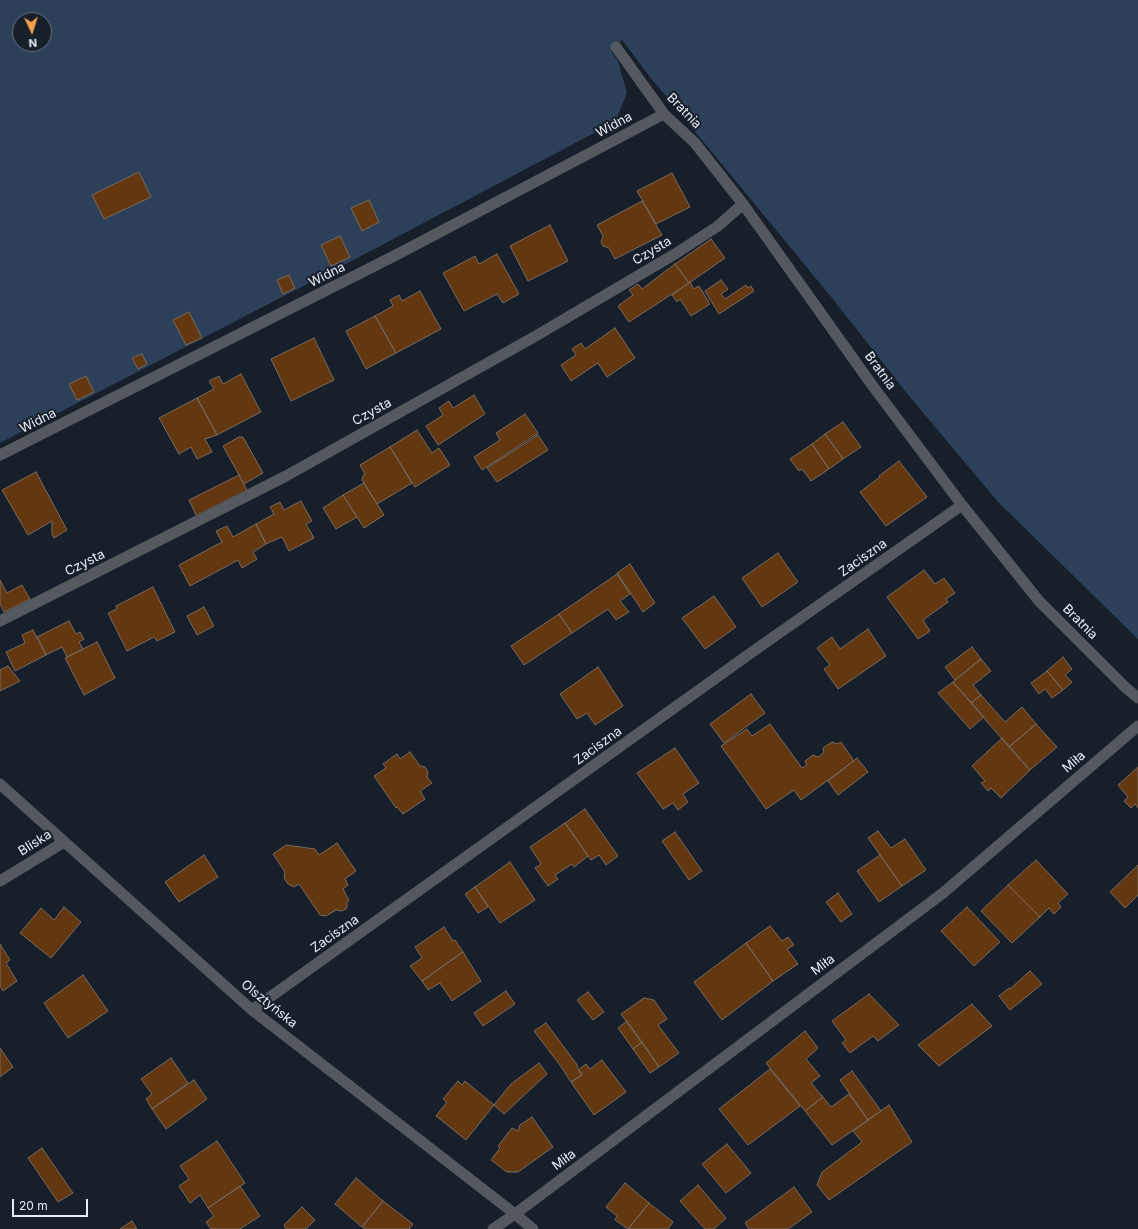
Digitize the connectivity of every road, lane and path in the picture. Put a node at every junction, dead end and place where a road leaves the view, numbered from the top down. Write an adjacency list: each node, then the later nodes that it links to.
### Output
1 (616, 47): 2 (street, Bratnia)
2 (664, 114): 3 (street, Bratnia); 4 (street, Widna)
3 (743, 204): 5 (street, Bratnia); 6 (street, Czysta)
4 (0, 455)
5 (962, 506): 7 (street, Bratnia); 12 (street, Zaciszna)
6 (0, 621)
7 (1138, 698)
8 (1138, 726): 13 (street, Miła)
9 (0, 784): 10 (street, Olsztyńska)
10 (64, 842): 11 (street, Bliska); 12 (street, Olsztyńska)
11 (0, 881)
12 (252, 1010): 13 (street, Olsztyńska)
13 (515, 1214): 14 (street, Miła); 15 (street, Olsztyńska)
14 (493, 1229)
15 (533, 1229)

